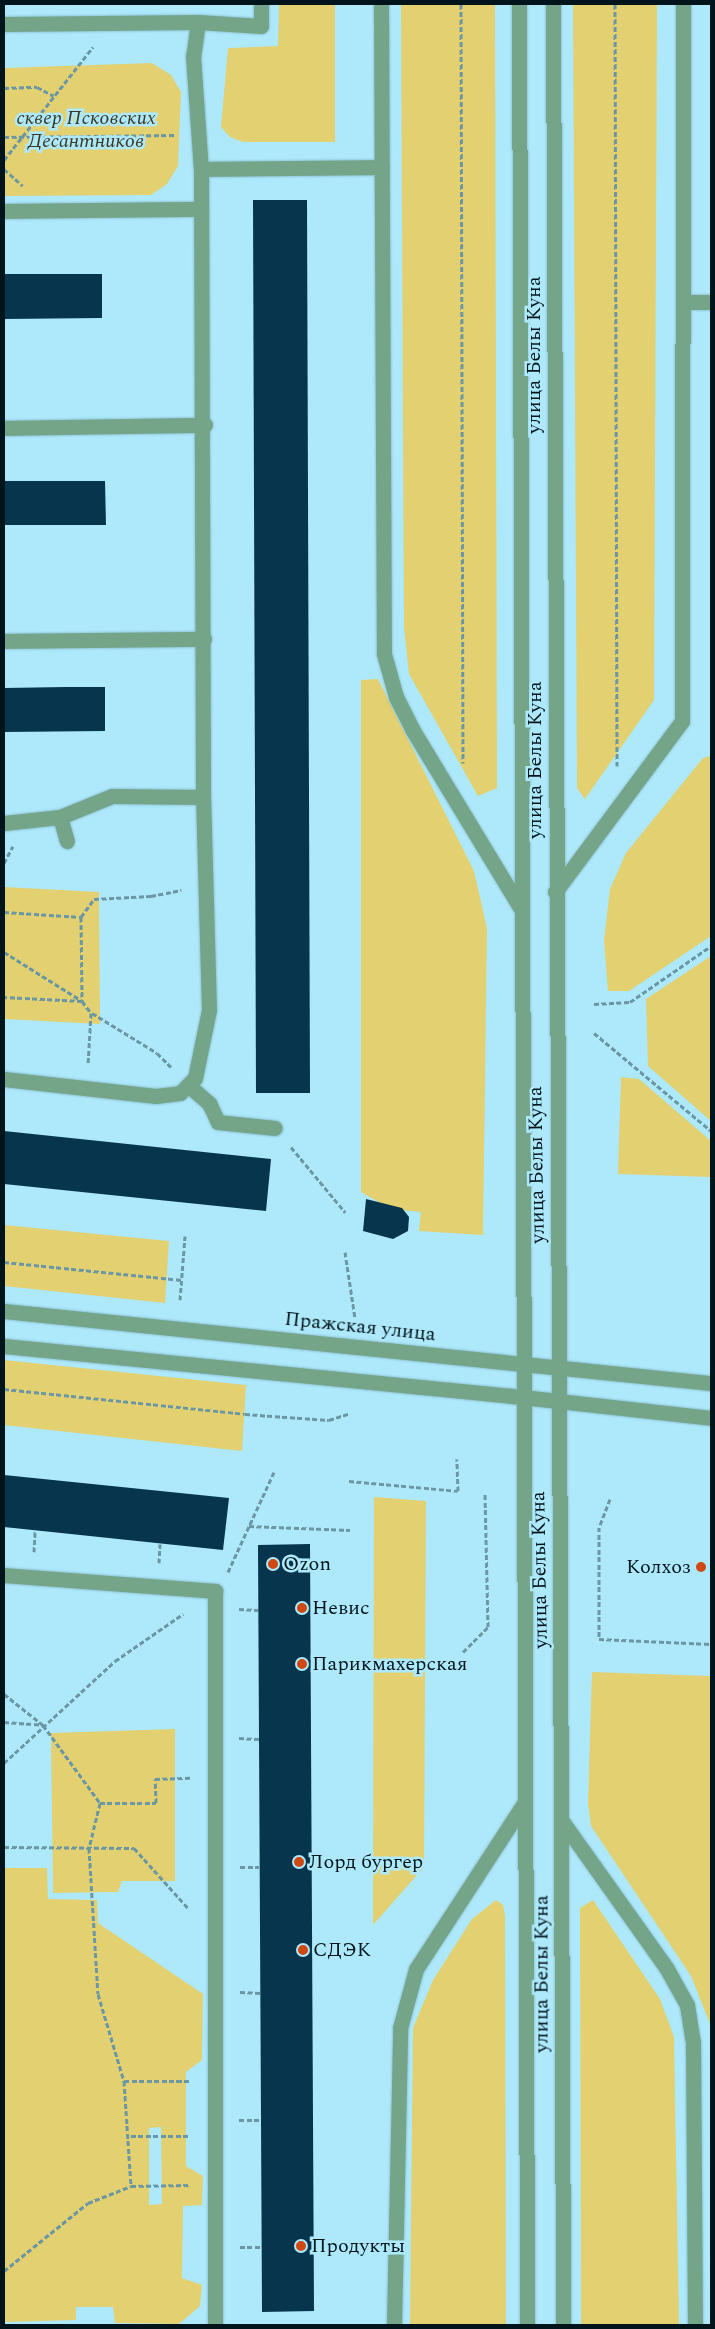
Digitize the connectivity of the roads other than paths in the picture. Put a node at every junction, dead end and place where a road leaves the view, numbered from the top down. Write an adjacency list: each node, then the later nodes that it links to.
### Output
1 (261, 4): 6 (street)
2 (381, 4): 8 (street)
3 (519, 4): 23 (street, улица Белы Куна)
4 (553, 4): 22 (street, улица Белы Куна)
5 (684, 4): 12 (street)
6 (198, 22): 7 (street); 9 (street)
7 (4, 24)
8 (382, 167): 9 (street); 23 (street)
9 (202, 169): 10 (street)
10 (202, 209): 11 (street); 14 (street)
11 (4, 211)
12 (684, 302): 13 (street); 22 (street)
13 (711, 302)
14 (205, 425): 15 (street); 17 (street)
15 (4, 428)
16 (4, 640): 17 (street)
17 (204, 640): 18 (street)
18 (203, 796): 19 (street); 25 (street)
19 (60, 817): 20 (street); 21 (street)
20 (4, 823)
21 (67, 841)
22 (555, 892): 30 (street, улица Белы Куна)
23 (520, 907): 29 (street, улица Белы Куна)
24 (4, 1079): 25 (street)
25 (188, 1085): 26 (street)
26 (276, 1128)
27 (4, 1311): 29 (street, Пражская улица)
28 (4, 1346): 32 (street)
29 (523, 1364): 30 (street, Пражская улица); 32 (street, улица Белы Куна)
30 (562, 1368): 31 (street, Пражская улица); 33 (street, улица Белы Куна)
31 (711, 1383)
32 (522, 1397): 33 (street); 36 (street, улица Белы Куна)
33 (561, 1402): 34 (street); 37 (street, улица Белы Куна)
34 (711, 1418)
35 (4, 1575): 38 (street)
36 (525, 1802): 39 (street); 40 (street, улица Белы Куна)
37 (562, 1821): 41 (street, улица Белы Куна); 42 (street)
38 (216, 2325)
39 (394, 2325)
40 (527, 2325)
41 (563, 2325)
42 (695, 2325)

